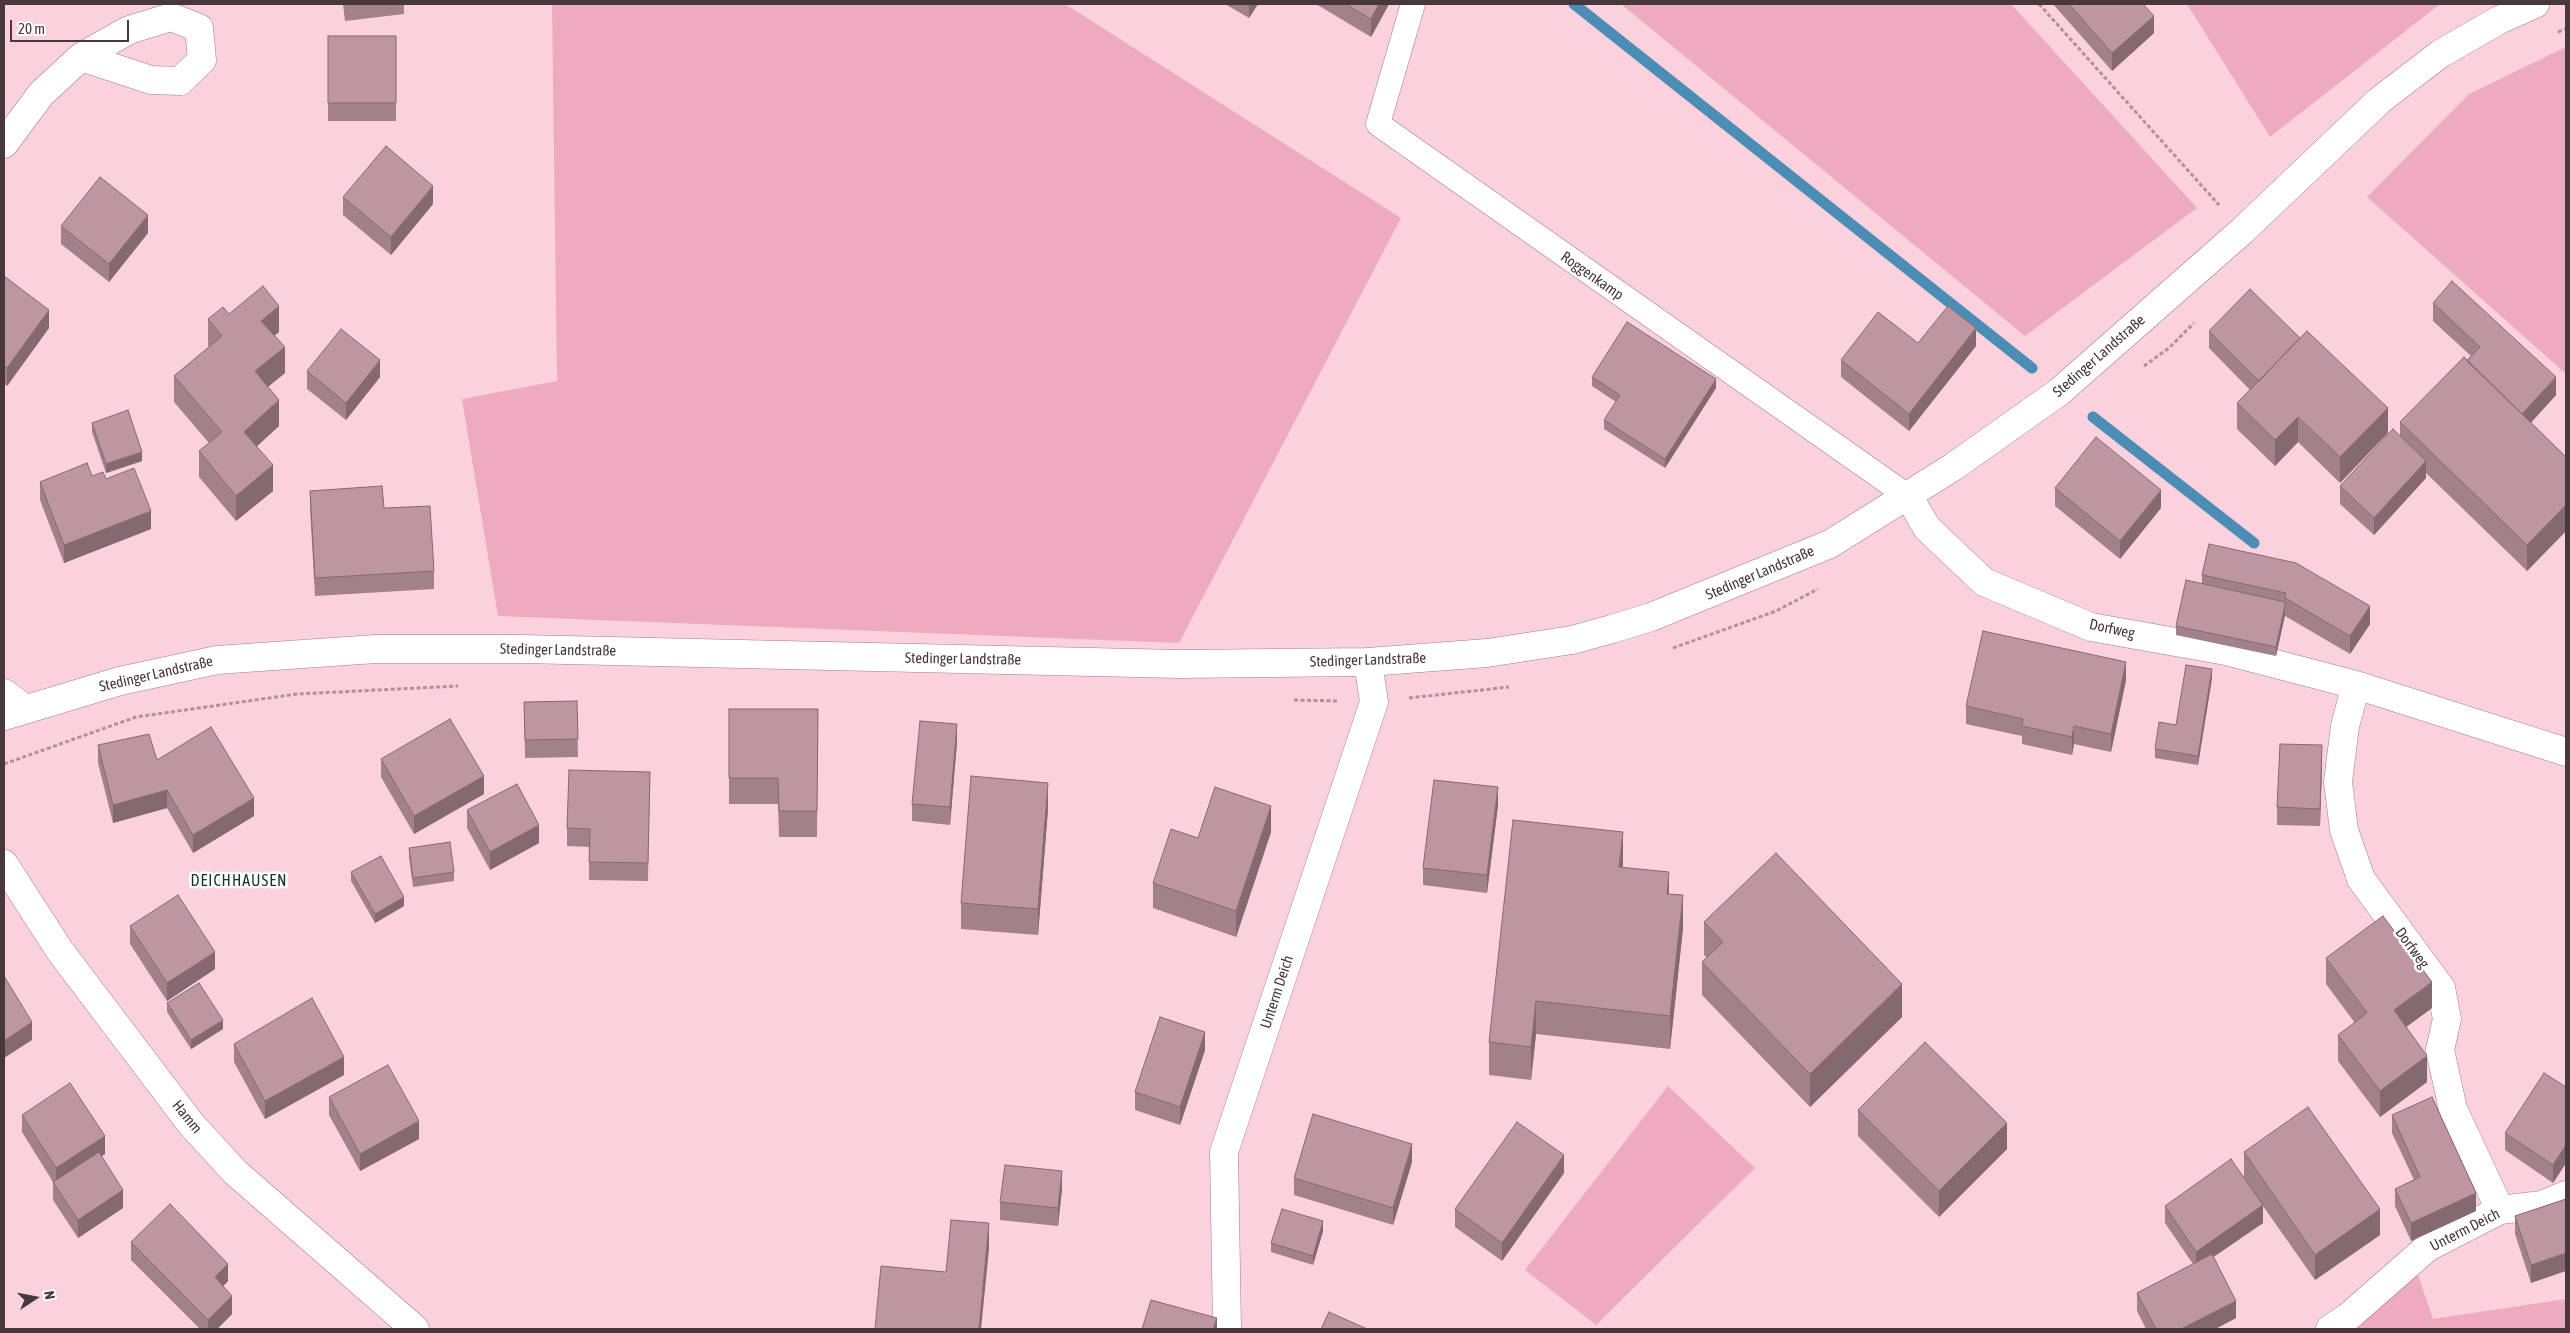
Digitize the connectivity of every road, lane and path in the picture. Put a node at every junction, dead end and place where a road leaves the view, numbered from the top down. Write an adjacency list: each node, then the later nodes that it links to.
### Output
1 (1413, 4): 11 (lane, Roggenkamp)
2 (2039, 4): 8 (path)
3 (2535, 4): 8 (street, Stedinger Landstraße)
4 (2566, 28): 5 (path)
5 (2548, 36)
6 (81, 57): 7 (street)
7 (4, 144)
8 (2242, 231): 11 (street, Stedinger Landstraße)
9 (2196, 321): 10 (path)
10 (2138, 371)
11 (1909, 497): 14 (street, Stedinger Landstraße); 15 (street, Dorfweg)
12 (1827, 584): 13 (path)
13 (1664, 652)
14 (1368, 662): 19 (street, Unterm Deich); 20 (street, Stedinger Landstraße)
15 (2356, 685): 21 (street, Dorfweg); 25 (street, Dorfweg)
16 (466, 686): 22 (path)
17 (1511, 687): 19 (path)
18 (1285, 700): 19 (path)
19 (1374, 702): 27 (street, Unterm Deich)
20 (11, 706)
21 (2566, 752)
22 (4, 764)
23 (4, 864): 26 (street, Hamm)
24 (2566, 1196): 25 (street, Unterm Deich)
25 (2500, 1210): 28 (street, Unterm Deich)
26 (415, 1329)
27 (1227, 1329)
28 (2330, 1329)

